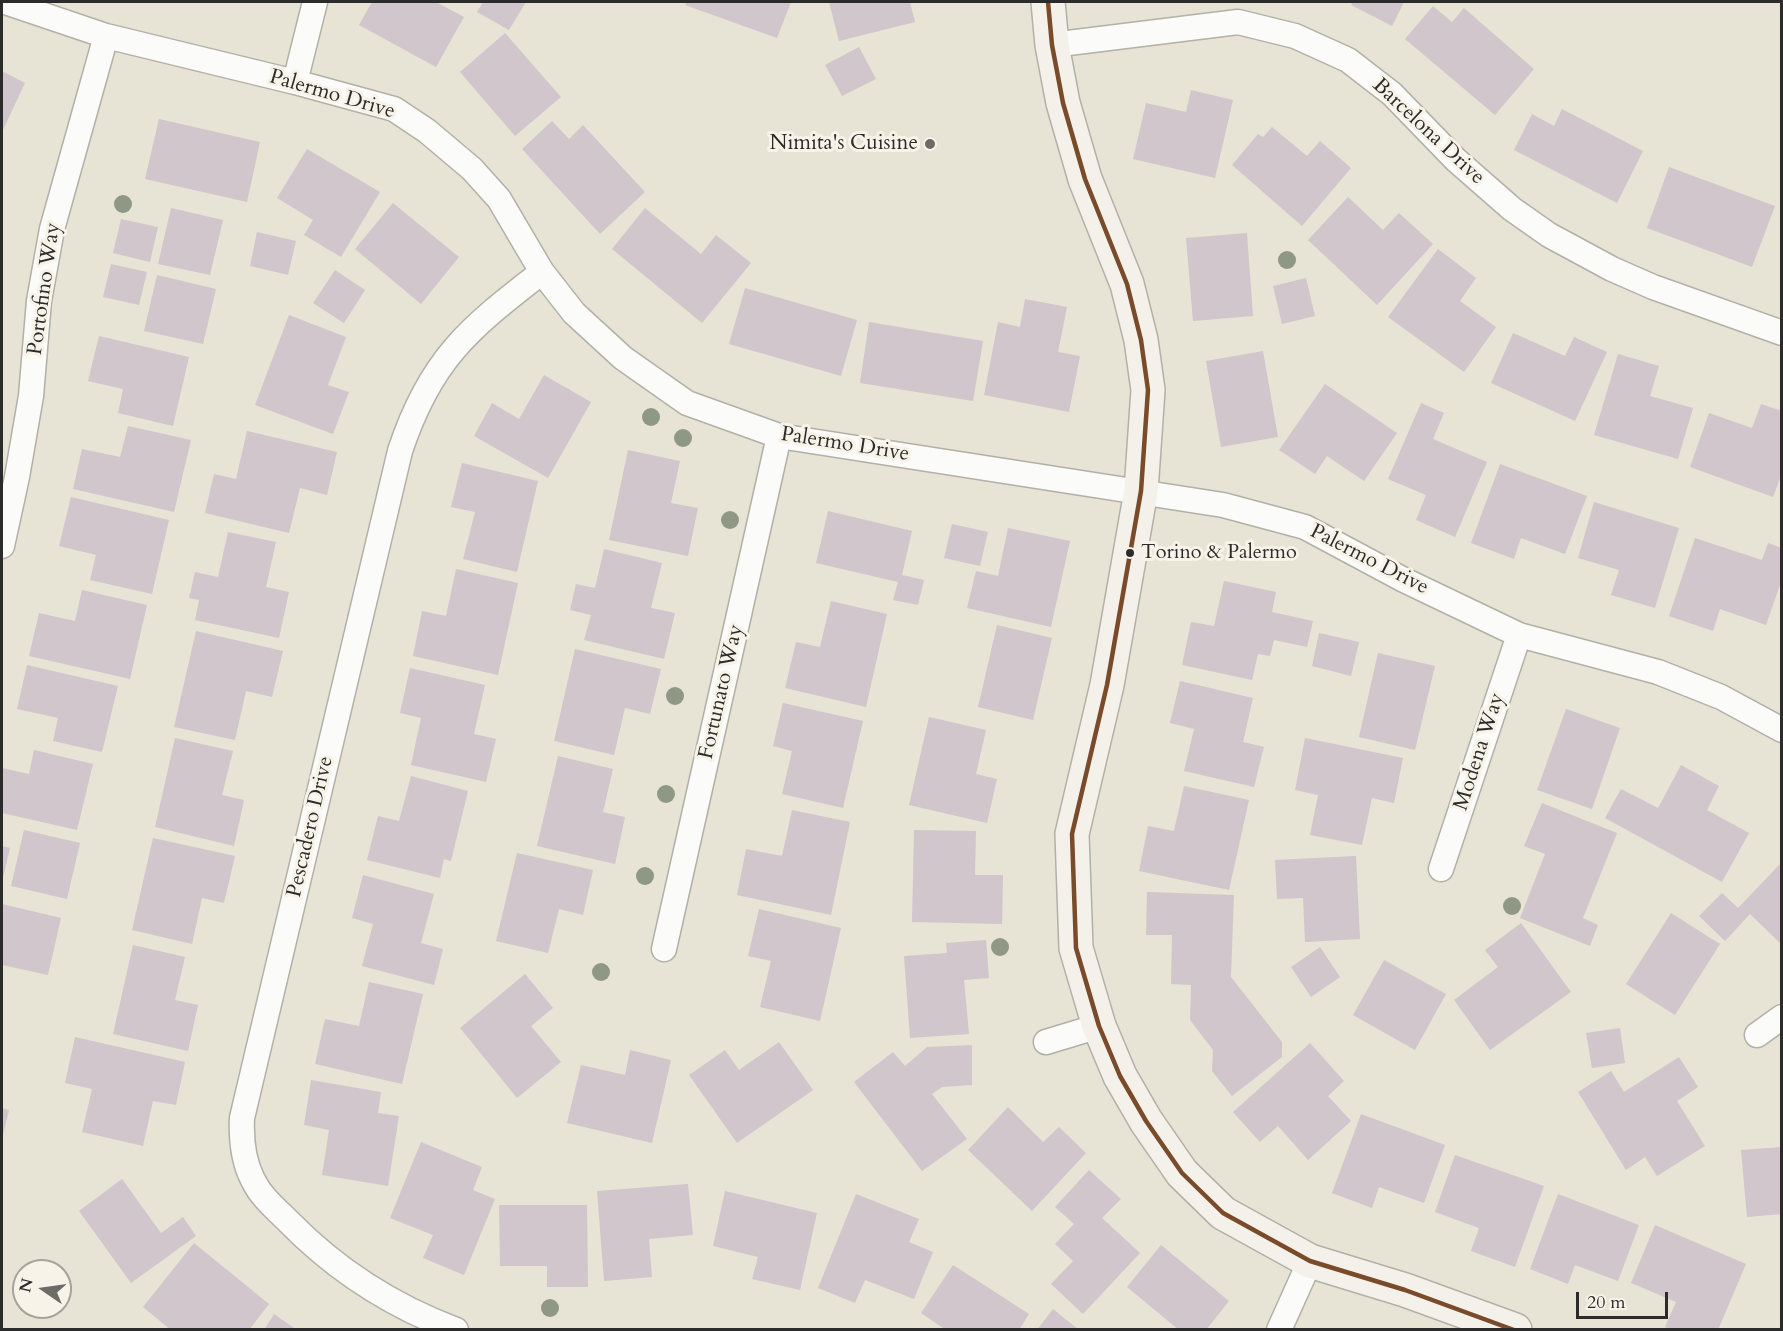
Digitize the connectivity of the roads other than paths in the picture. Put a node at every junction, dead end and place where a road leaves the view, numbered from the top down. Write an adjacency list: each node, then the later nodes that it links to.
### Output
1 (4, 2): 4 (street, Palermo Drive)
2 (315, 2): 6 (street)
3 (1048, 2): 5 (street)
4 (106, 36): 6 (street, Palermo Drive); 10 (street, Portofino Way)
5 (1052, 45): 8 (street, Barcelona Drive); 11 (street)
6 (295, 82): 7 (street, Palermo Drive)
7 (542, 272): 9 (street, Palermo Drive); 22 (street, Pescadero Drive)
8 (1782, 333)
9 (779, 436): 11 (street, Palermo Drive); 16 (street, Fortunato Way)
10 (9, 475): 12 (street, Portofino Way)
11 (1141, 491): 13 (street, Palermo Drive); 18 (street)
12 (2, 546)
13 (1519, 635): 14 (street, Palermo Drive); 15 (street, Modena Way)
14 (1782, 730)
15 (1441, 868)
16 (664, 949)
17 (1782, 1017): 19 (street)
18 (1099, 1026): 20 (street); 21 (street)
19 (1757, 1035)
20 (1046, 1042)
21 (1310, 1261): 23 (street); 24 (street)
22 (456, 1329)
23 (1278, 1329)
24 (1515, 1329)

